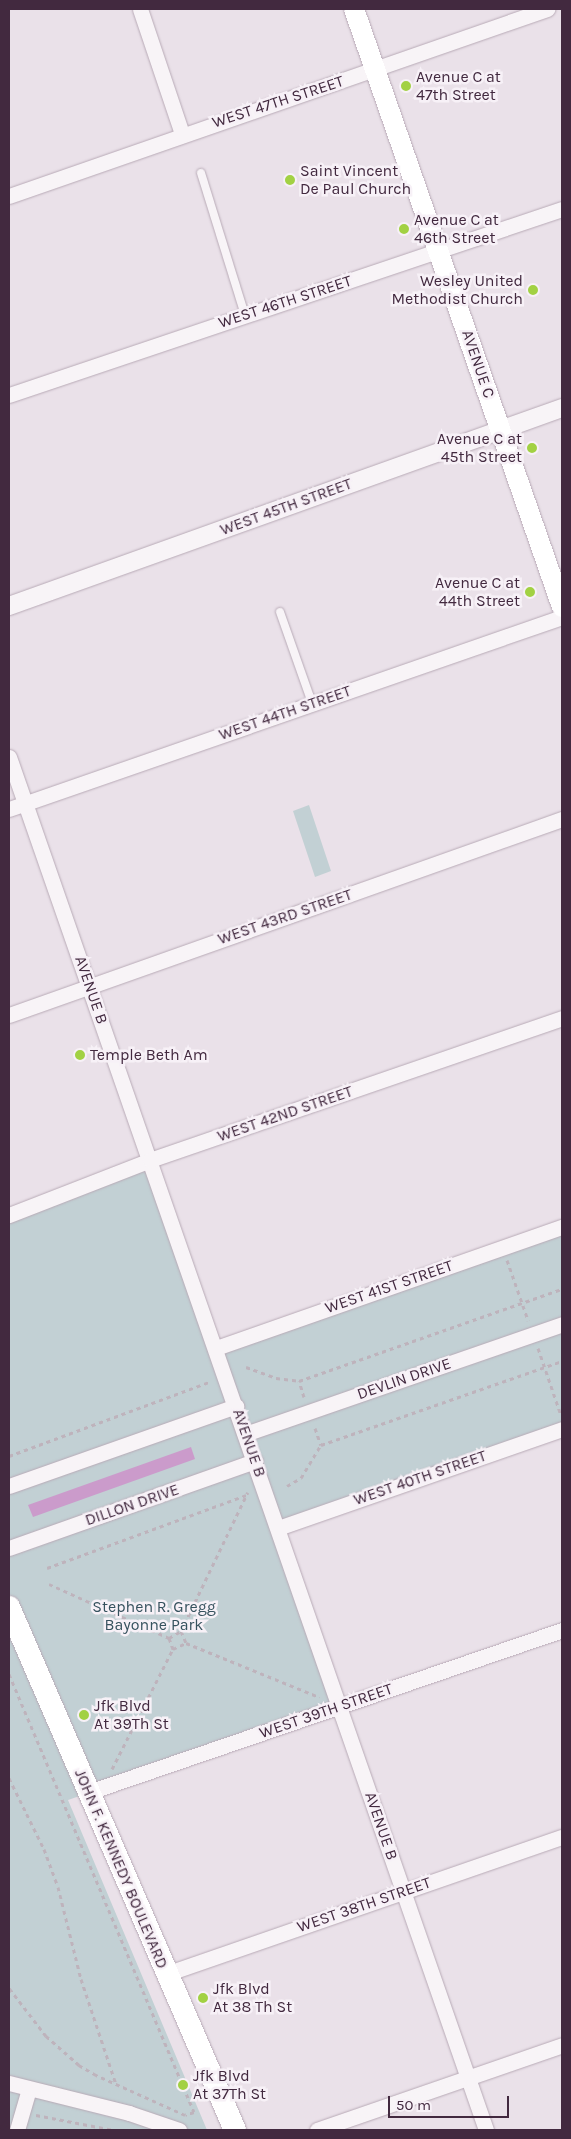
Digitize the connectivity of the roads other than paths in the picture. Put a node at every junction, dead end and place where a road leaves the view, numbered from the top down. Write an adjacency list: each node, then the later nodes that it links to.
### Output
1 (140, 9): 5 (street)
2 (354, 9): 4 (main road, AVENUE C)
3 (547, 9): 4 (street, WEST 47TH STREET)
4 (375, 70): 5 (street, WEST 47TH STREET); 9 (main road, AVENUE C)
5 (182, 134): 7 (street, WEST 47TH STREET)
6 (201, 173): 10 (lane)
7 (9, 196)
8 (562, 209): 9 (street, WEST 46TH STREET)
9 (438, 252): 10 (street, WEST 46TH STREET); 13 (main road, AVENUE C)
10 (245, 315): 11 (street, WEST 46TH STREET)
11 (9, 395)
12 (562, 408): 13 (street, WEST 45TH STREET)
13 (501, 430): 14 (street, WEST 45TH STREET); 15 (main road, AVENUE C)
14 (9, 606)
15 (562, 607)
16 (280, 612): 18 (lane)
17 (562, 617): 18 (street, WEST 44TH STREET)
18 (312, 703): 20 (street, WEST 44TH STREET)
19 (9, 757): 20 (street, AVENUE B)
20 (25, 803): 21 (street, WEST 44TH STREET); 23 (street, AVENUE B)
21 (9, 809)
22 (562, 819): 23 (street, WEST 43RD STREET)
23 (89, 986): 24 (street, WEST 43RD STREET); 26 (street, AVENUE B)
24 (9, 1015)
25 (562, 1018): 26 (street, WEST 42ND STREET)
26 (150, 1160): 27 (street, WEST 42ND STREET); 30 (street, AVENUE B)
27 (9, 1214)
28 (562, 1228): 30 (street, WEST 41ST STREET)
29 (562, 1324): 33 (street, DEVLIN DRIVE)
30 (216, 1348): 31 (street, AVENUE B)
31 (236, 1406): 33 (street, AVENUE B); 35 (street)
32 (562, 1428): 36 (street, WEST 40TH STREET)
33 (245, 1434): 34 (street, AVENUE B)
34 (255, 1462): 36 (street, AVENUE B); 37 (street, DILLON DRIVE)
35 (9, 1486)
36 (278, 1528): 40 (street, AVENUE B)
37 (9, 1548)
38 (9, 1607): 41 (main road, JOHN F. KENNEDY BOULEVARD)
39 (562, 1630): 40 (street, WEST 39TH STREET)
40 (340, 1707): 41 (street, WEST 39TH STREET); 43 (street, AVENUE B)
41 (89, 1792): 44 (main road, JOHN F. KENNEDY BOULEVARD)
42 (562, 1837): 43 (street, WEST 38TH STREET)
43 (404, 1892): 44 (street, WEST 38TH STREET); 46 (street, AVENUE B)
44 (166, 1974): 51 (main road, JOHN F. KENNEDY BOULEVARD)
45 (562, 2044): 46 (street)
46 (468, 2078): 52 (street); 53 (street, AVENUE B)
47 (9, 2083): 48 (street)
48 (29, 2089): 49 (street); 50 (street)
49 (17, 2130)
50 (180, 2130)
51 (235, 2130)
52 (317, 2130)
53 (486, 2130)

